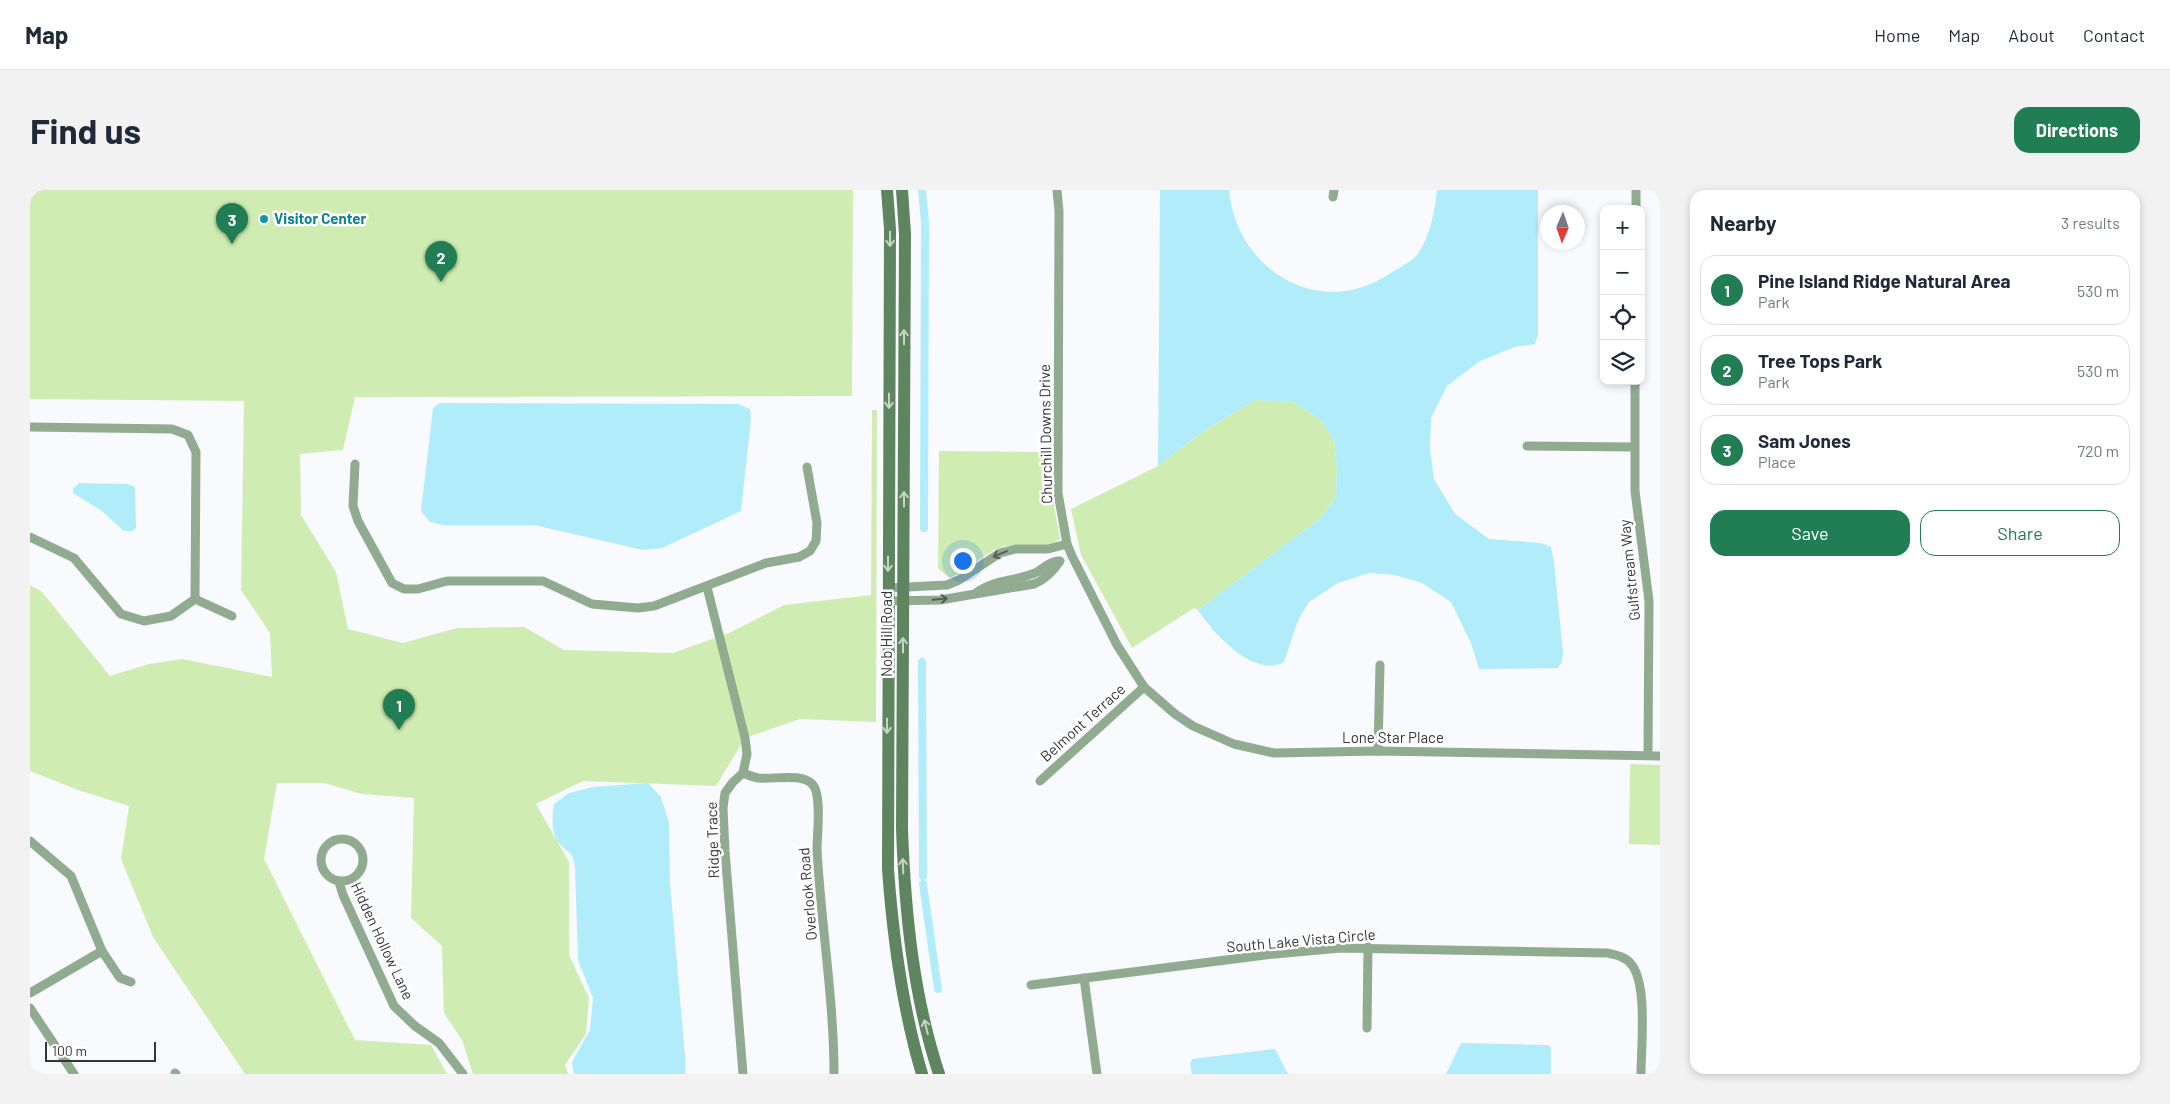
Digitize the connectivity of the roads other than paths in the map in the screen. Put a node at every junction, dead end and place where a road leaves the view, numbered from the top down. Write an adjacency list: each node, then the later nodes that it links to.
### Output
1 (887, 190): 18 (main road, Nob Hill Road, one-way to 18)
2 (902, 190): 19 (main road, Nob Hill Road, one-way to 2)
3 (1057, 190): 13 (street, Churchill Downs Drive)
4 (1636, 190): 5 (street)
5 (1636, 205)
6 (1635, 385): 9 (street, Gulfstream Way)
7 (30, 427): 20 (street)
8 (1527, 446): 9 (street)
9 (1634, 447): 25 (street, Gulfstream Way)
10 (355, 464): 17 (street)
11 (806, 467): 17 (street)
12 (30, 537): 20 (street)
13 (1067, 544): 14 (street); 15 (street, Churchill Downs Drive)
14 (1030, 549): 16 (street); 19 (street, one-way to 19)
15 (1072, 556): 16 (street); 23 (street, Churchill Downs Drive)
16 (1047, 569): 19 (street, one-way to 16)
17 (707, 588): 27 (street)
18 (888, 594): 19 (street); 43 (main road, Nob Hill Road, one-way to 43)
19 (904, 594): 44 (main road, Nob Hill Road, one-way to 19)
20 (195, 599): 21 (street)
21 (232, 616)
22 (1380, 665): 24 (street)
23 (1144, 687): 24 (street, Lone Star Place); 28 (street, Belmont Terrace)
24 (1378, 751): 25 (street, Lone Star Place)
25 (1648, 756): 26 (street, Lone Star Place)
26 (1660, 756)
27 (743, 773): 41 (street, Ridge Trace); 42 (street, Overlook Road)
28 (1040, 781)
29 (30, 841): 32 (street)
30 (339, 882): 30 (street, Hidden Hollow Lane); 40 (street, Hidden Hollow Lane)
31 (1368, 947): 33 (street, South Lake Vista Circle); 38 (street); 46 (street, South Lake Vista Circle)
32 (102, 951): 34 (street); 36 (street)
33 (1084, 978): 35 (street, South Lake Vista Circle); 45 (street)
34 (131, 982)
35 (1032, 985)
36 (30, 993)
37 (30, 1008): 39 (street)
38 (1367, 1028)
39 (74, 1074)
40 (463, 1074)
41 (743, 1074)
42 (834, 1074)
43 (922, 1074)
44 (939, 1074)
45 (1097, 1074)
46 (1641, 1074)

